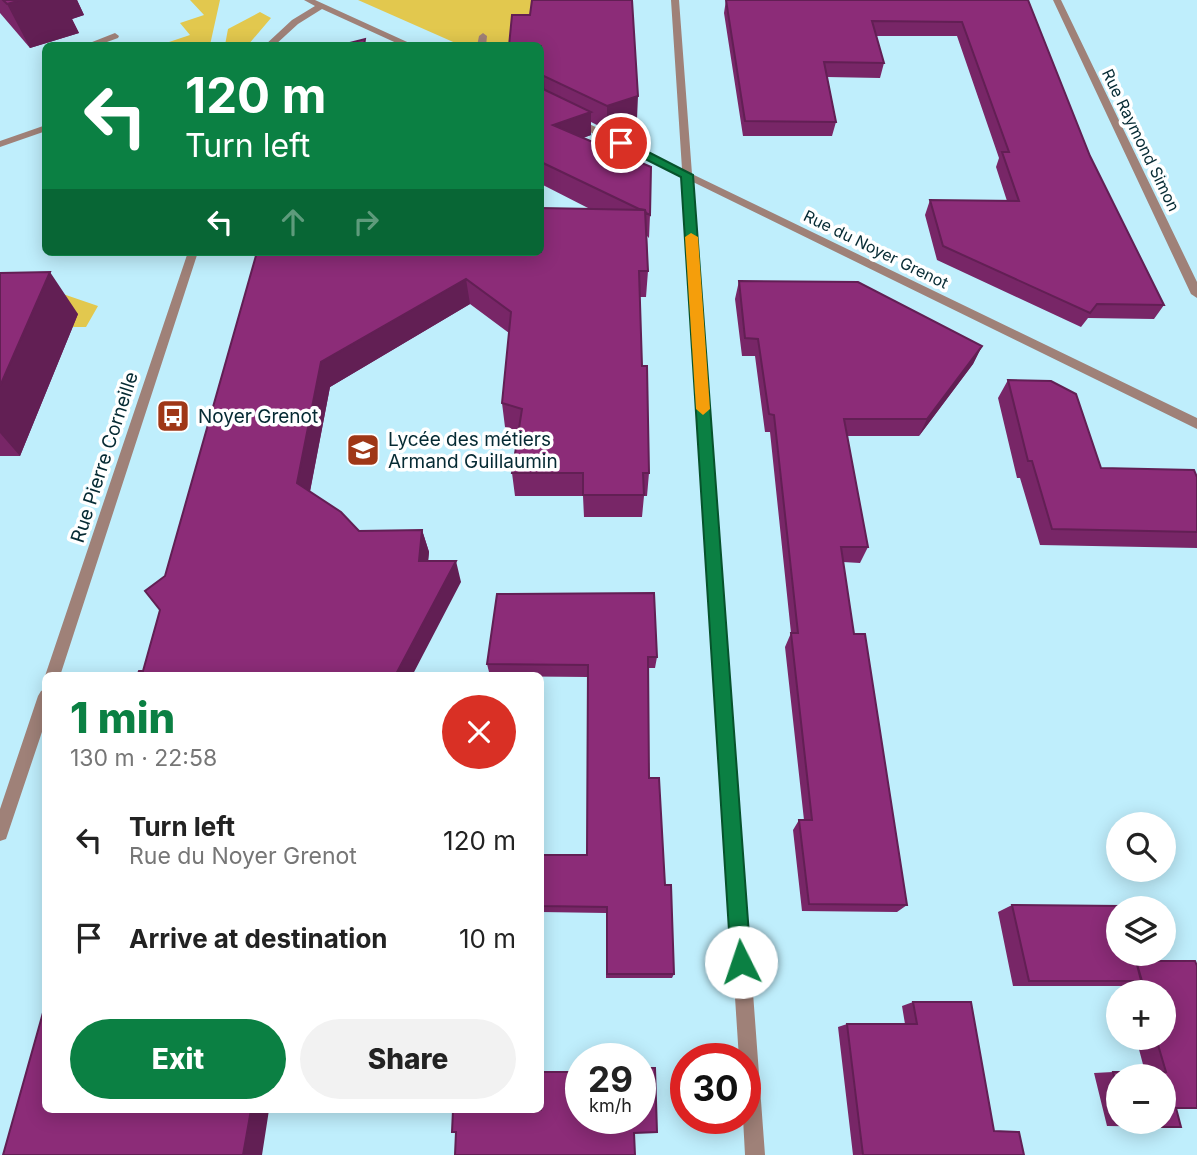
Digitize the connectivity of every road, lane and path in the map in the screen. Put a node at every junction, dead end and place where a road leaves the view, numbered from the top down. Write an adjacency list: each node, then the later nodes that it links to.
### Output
1 (308, 0): 4 (street)
2 (675, 0): 12 (street)
3 (1057, 0): 14 (street, Rue Raymond Simon)
4 (321, 6): 7 (street); 8 (street)
5 (115, 36): 6 (street)
6 (98, 42)
7 (272, 42)
8 (403, 42)
9 (544, 105): 12 (street, Rue du Noyer Grenot)
10 (42, 129): 11 (street)
11 (0, 144)
12 (687, 175): 15 (street, Rue du Noyer Grenot); 19 (street)
13 (192, 256): 16 (street, Rue Pierre Corneille)
14 (1197, 294)
15 (1197, 424)
16 (53, 672)
17 (42, 708): 18 (street)
18 (0, 833)
19 (755, 1155)

